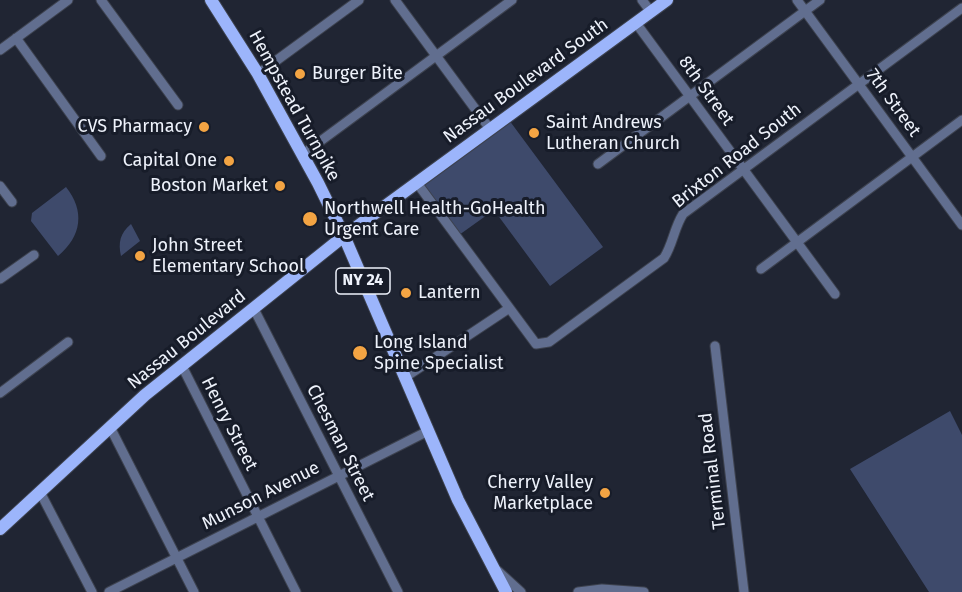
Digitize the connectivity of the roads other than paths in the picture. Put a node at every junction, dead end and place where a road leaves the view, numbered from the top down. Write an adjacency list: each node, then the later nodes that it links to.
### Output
1 (68, 0): 15 (street)
2 (101, 0): 21 (street)
3 (211, 0): 18 (main road, Hempstead Turnpike / NY 24)
4 (359, 0): 18 (street)
5 (395, 0): 17 (street)
6 (512, 0): 17 (street)
7 (642, 0): 13 (street)
8 (667, 0): 13 (main road, Nassau Boulevard South)
9 (796, 0): 12 (street, 7th Street)
10 (820, 0): 12 (street)
11 (962, 9): 19 (street, Brixton Road South)
12 (805, 11): 19 (street, 7th Street); 20 (street)
13 (651, 12): 14 (main road, Nassau Boulevard South)
14 (636, 23): 20 (street, 8th Street); 23 (main road, Nassau Boulevard South)
15 (16, 38): 16 (street); 25 (street)
16 (0, 50)
17 (436, 56): 23 (street); 24 (street)
18 (258, 74): 24 (main road, Hempstead Turnpike / NY 24)
19 (859, 84): 26 (street, 7th Street); 28 (street, Brixton Road South)
20 (690, 96): 27 (street); 28 (street, 8th Street)
21 (178, 105)
22 (962, 120): 26 (street)
23 (490, 129): 30 (main road, Nassau Boulevard South)
24 (303, 154): 33 (main road, Hempstead Turnpike / NY 24)
25 (101, 156)
26 (913, 157): 32 (street, 7th Street); 34 (street)
27 (598, 164)
28 (743, 169): 34 (street, 8th Street); 40 (street, Brixton Road South)
29 (0, 186): 31 (street)
30 (412, 187): 33 (main road, Nassau Boulevard); 40 (street)
31 (12, 202)
32 (962, 225)
33 (344, 236): 39 (main road, Nassau Boulevard); 44 (main road, Hempstead Turnpike / NY 24)
34 (797, 243): 36 (street); 38 (street, 8th Street)
35 (34, 255): 37 (street)
36 (761, 269)
37 (0, 279)
38 (835, 294)
39 (254, 309): 43 (main road, Nassau Boulevard); 48 (street, Chesman Street)
40 (508, 309): 44 (street)
41 (68, 342): 45 (street)
42 (715, 346): 63 (street, Terminal Road)
43 (182, 366): 46 (main road, Nassau Boulevard); 50 (street, Henry Street)
44 (404, 378): 47 (main road, Hempstead Turnpike / NY 24)
45 (0, 393)
46 (110, 427): 49 (main road, Nassau Boulevard); 52 (street)
47 (428, 431): 48 (street, Munson Avenue); 53 (main road, Hempstead Turnpike / NY 24)
48 (338, 476): 50 (street, Munson Avenue); 58 (street, Chesman Street)
49 (40, 492): 51 (main road, Nassau Boulevard); 54 (street)
50 (258, 517): 52 (street, Munson Avenue); 57 (street, Henry Street)
51 (0, 529)
52 (176, 558): 55 (street, Munson Avenue); 56 (street)
53 (494, 566): 59 (main road, Hempstead Turnpike / NY 24); 60 (street)
54 (92, 592)
55 (110, 592)
56 (194, 592)
57 (296, 592)
58 (398, 592)
59 (506, 592)
60 (521, 592)
61 (578, 592): 62 (street)
62 (644, 592)
63 (744, 592)

